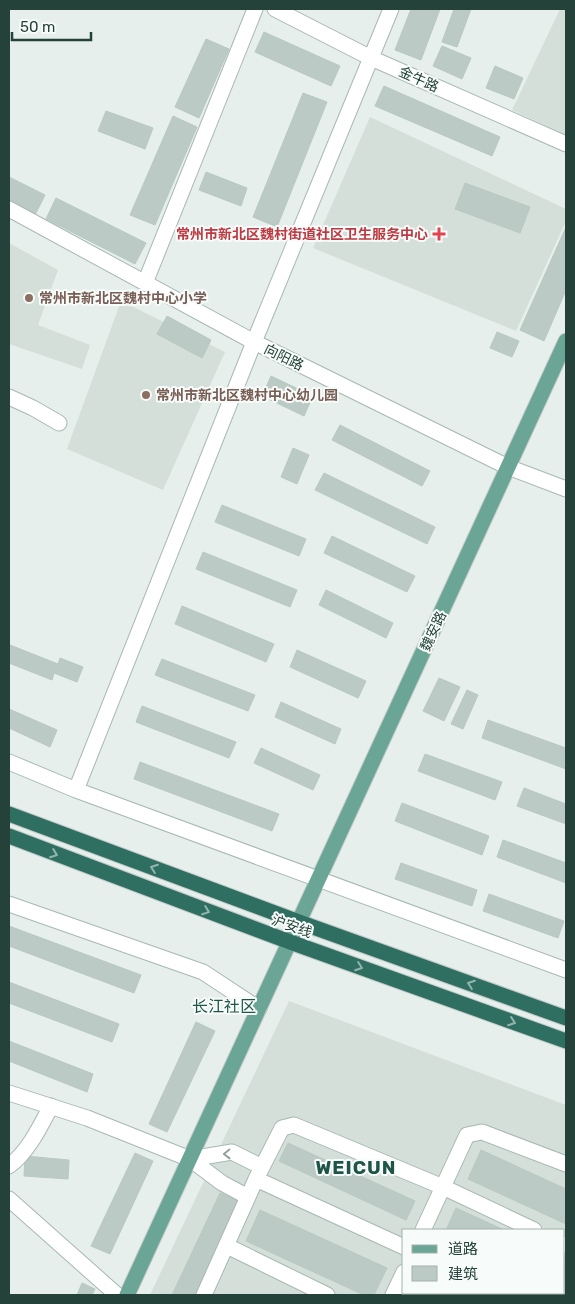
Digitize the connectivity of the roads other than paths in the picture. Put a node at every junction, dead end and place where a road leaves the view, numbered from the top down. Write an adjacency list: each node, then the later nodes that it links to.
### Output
1 (255, 9): 7 (street)
2 (275, 9): 4 (street, 金牛路)
3 (391, 9): 4 (street)
4 (371, 58): 5 (street, 金牛路); 9 (street)
5 (566, 144)
6 (9, 209): 7 (street, 向阳路)
7 (145, 283): 9 (street, 向阳路)
8 (566, 341): 12 (main road, 魏安路)
9 (254, 342): 12 (street, 向阳路); 15 (street)
10 (9, 397): 11 (street)
11 (59, 423)
12 (508, 467): 13 (street, 向阳路); 18 (main road, 魏安路)
13 (566, 488)
14 (9, 762): 15 (street)
15 (76, 790): 18 (street)
16 (9, 814): 20 (highway, 沪安线, one-way to 16)
17 (9, 836): 21 (highway, 沪安线, one-way to 21)
18 (319, 879): 20 (main road, 魏安路); 22 (street)
19 (9, 904): 23 (street)
20 (300, 922): 21 (main road, 魏安路); 24 (highway, 沪安线, one-way to 20)
21 (290, 942): 23 (main road, 魏安路); 25 (highway, 沪安线, one-way to 25)
22 (566, 970)
23 (259, 1009): 28 (main road, 魏安路)
24 (566, 1018)
25 (566, 1041)
26 (9, 1093): 27 (street)
27 (51, 1106): 28 (street); 30 (street)
28 (190, 1159): 31 (street, one-way to 28); 33 (street); 41 (main road, 魏安路)
29 (566, 1164): 32 (street)
30 (9, 1166)
31 (259, 1173): 32 (street); 33 (street); 38 (street)
32 (443, 1187): 35 (street); 36 (street)
33 (248, 1197): 37 (street)
34 (9, 1199): 40 (street)
35 (423, 1229)
36 (532, 1229)
37 (226, 1246): 42 (street); 43 (street)
38 (402, 1246)
39 (402, 1276): 44 (street)
40 (117, 1295)
41 (127, 1295)
42 (204, 1295)
43 (327, 1295)
44 (393, 1295)

